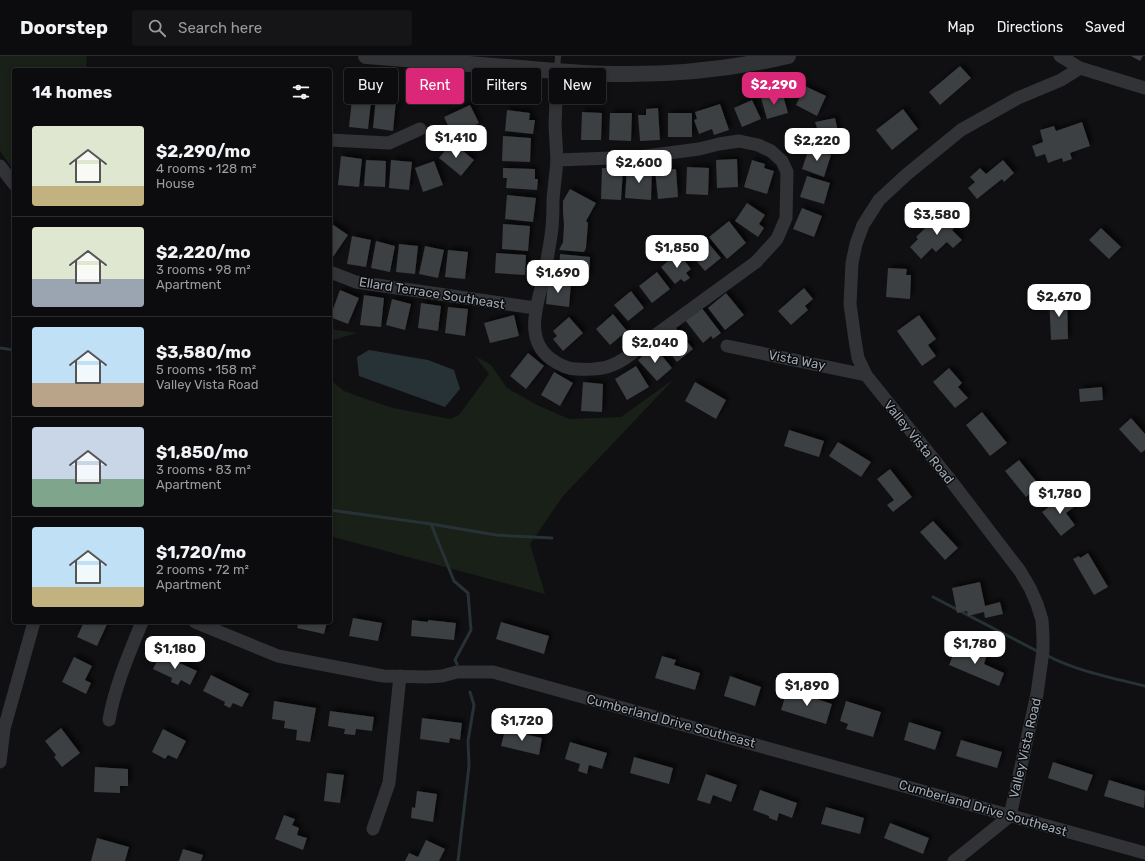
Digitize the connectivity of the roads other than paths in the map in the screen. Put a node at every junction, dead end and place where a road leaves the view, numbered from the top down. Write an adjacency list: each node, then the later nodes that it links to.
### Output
1 (366, 56): 4 (street)
2 (788, 56): 4 (street)
3 (1060, 56): 5 (street)
4 (558, 64): 9 (street)
5 (1080, 68): 6 (street); 15 (street, Valley Vista Road)
6 (1145, 88)
7 (420, 130): 8 (street)
8 (332, 140)
9 (557, 160): 13 (street); 13 (street)
10 (0, 166): 11 (street)
11 (12, 181)
12 (332, 273): 13 (street, Ellard Terrace Southeast)
13 (535, 308)
14 (727, 346): 15 (street, Vista Way)
15 (866, 375): 22 (street, Valley Vista Road)
16 (33, 624): 21 (street)
17 (141, 624): 20 (street)
18 (200, 624): 19 (street, Cumberland Drive Southeast)
19 (400, 676): 22 (street, Cumberland Drive Southeast); 23 (street)
20 (109, 720)
21 (0, 762)
22 (1010, 816): 24 (street, Cumberland Drive Southeast); 25 (street, Valley Vista Road)
23 (373, 829)
24 (1145, 853)
25 (954, 861)

